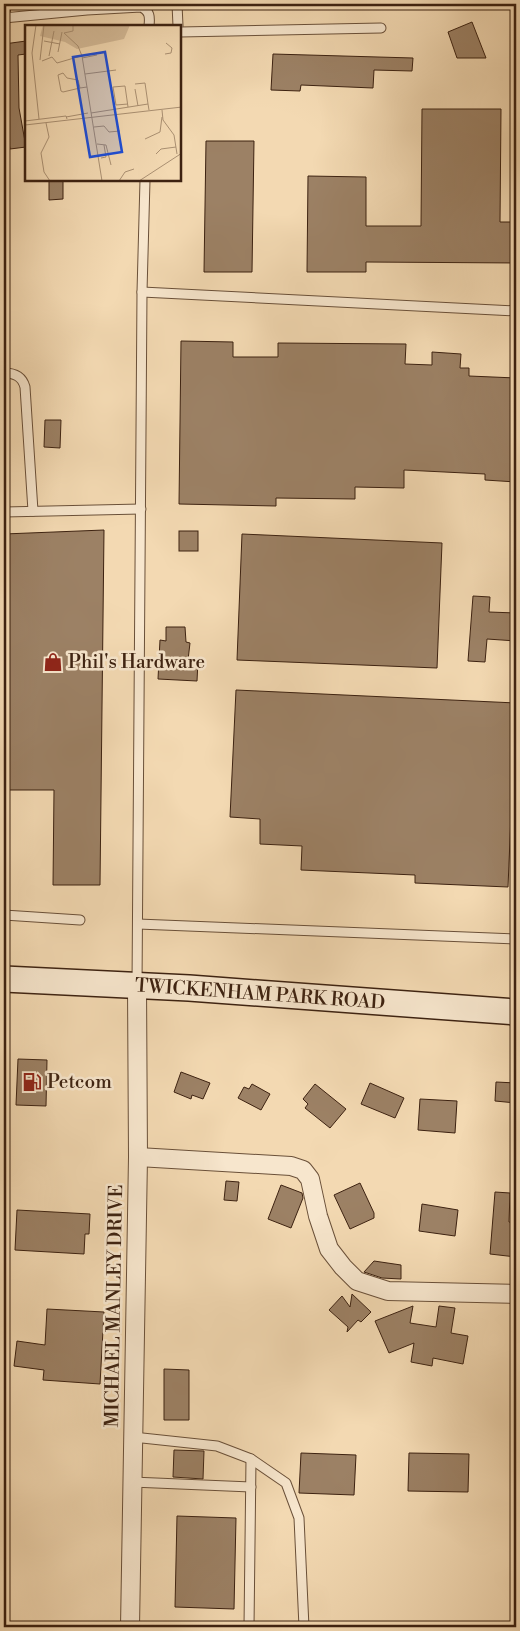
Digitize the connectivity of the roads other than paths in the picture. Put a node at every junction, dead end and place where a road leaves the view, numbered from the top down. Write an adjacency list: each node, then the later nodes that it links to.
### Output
1 (5, 4): 5 (lane)
2 (177, 4): 7 (lane)
3 (126, 6): 4 (lane); 6 (lane)
4 (87, 7): 5 (lane)
5 (5, 18)
6 (149, 25)
7 (178, 25)
8 (381, 28): 9 (lane)
9 (181, 32)
10 (145, 181): 11 (lane)
11 (142, 292): 12 (lane); 14 (lane)
12 (516, 311)
13 (4, 373): 15 (lane)
14 (141, 509): 15 (lane); 19 (lane)
15 (33, 511): 16 (lane)
16 (4, 512)
17 (4, 916): 18 (lane)
18 (80, 920)
19 (138, 924): 20 (lane); 22 (lane)
20 (516, 939)
21 (4, 979): 22 (main road, TWICKENHAM PARK ROAD)
22 (137, 986): 23 (main road, TWICKENHAM PARK ROAD); 24 (street, MICHAEL MANLEY DRIVE)
23 (516, 1012)
24 (138, 1157): 25 (street); 26 (street, MICHAEL MANLEY DRIVE)
25 (516, 1294)
26 (133, 1437): 27 (lane); 28 (street, MICHAEL MANLEY DRIVE)
27 (251, 1459): 29 (lane); 32 (lane)
28 (132, 1482): 29 (lane); 30 (street, MICHAEL MANLEY DRIVE)
29 (251, 1487): 31 (lane)
30 (130, 1627)
31 (249, 1627)
32 (304, 1627)

